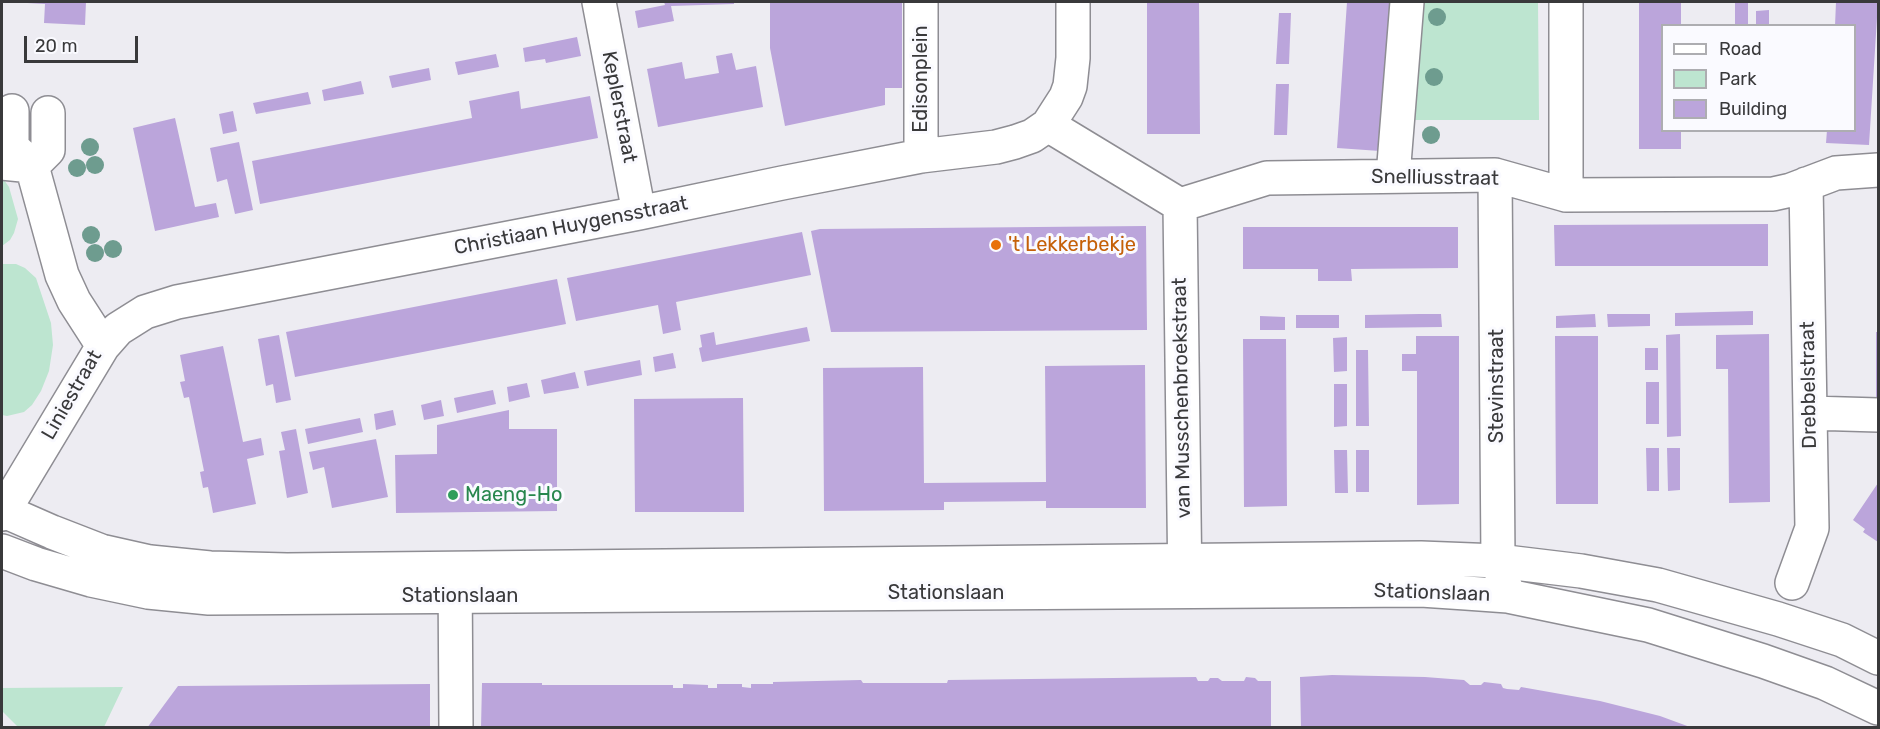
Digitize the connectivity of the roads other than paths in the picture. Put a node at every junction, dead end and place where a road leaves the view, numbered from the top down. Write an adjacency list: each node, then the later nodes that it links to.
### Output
1 (599, 2): 17 (street, Keplerstraat)
2 (921, 2): 9 (street, Edisonplein)
3 (1072, 2): 8 (street)
4 (1407, 2): 13 (street)
5 (1566, 2): 15 (street)
6 (12, 111): 10 (street)
7 (48, 113): 10 (street)
8 (1048, 125): 9 (street, Christiaan Huygensstraat); 16 (street)
9 (921, 156): 17 (street, Christiaan Huygensstraat)
10 (17, 165): 18 (street, Liniestraat)
11 (1878, 170): 14 (street, Snelliusstraat)
12 (1495, 175): 13 (street, Snelliusstraat); 15 (street, Snelliusstraat); 23 (street, Stevinstraat)
13 (1393, 176): 16 (street, Snelliusstraat)
14 (1806, 184): 15 (street, Snelliusstraat); 19 (street, Drebbelstraat)
15 (1566, 195)
16 (1180, 204): 24 (street, van Musschenbroekstraat)
17 (639, 213): 18 (street, Christiaan Huygensstraat)
18 (103, 346): 21 (street, Liniestraat)
19 (1810, 413): 20 (street); 26 (street, Drebbelstraat)
20 (1878, 415)
21 (2, 512): 25 (street, Stationslaan)
22 (2, 551): 25 (street, Stationslaan)
23 (1498, 561): 24 (street, Stationslaan); 27 (street, Stevinstraat); 28 (street, Stationslaan)
24 (1184, 576): 25 (street, Stationslaan); 27 (street, Stationslaan)
25 (455, 582): 30 (street)
26 (1792, 583)
27 (1508, 597): 29 (street, Stationslaan)
28 (1878, 658)
29 (1878, 708)
30 (456, 728)

